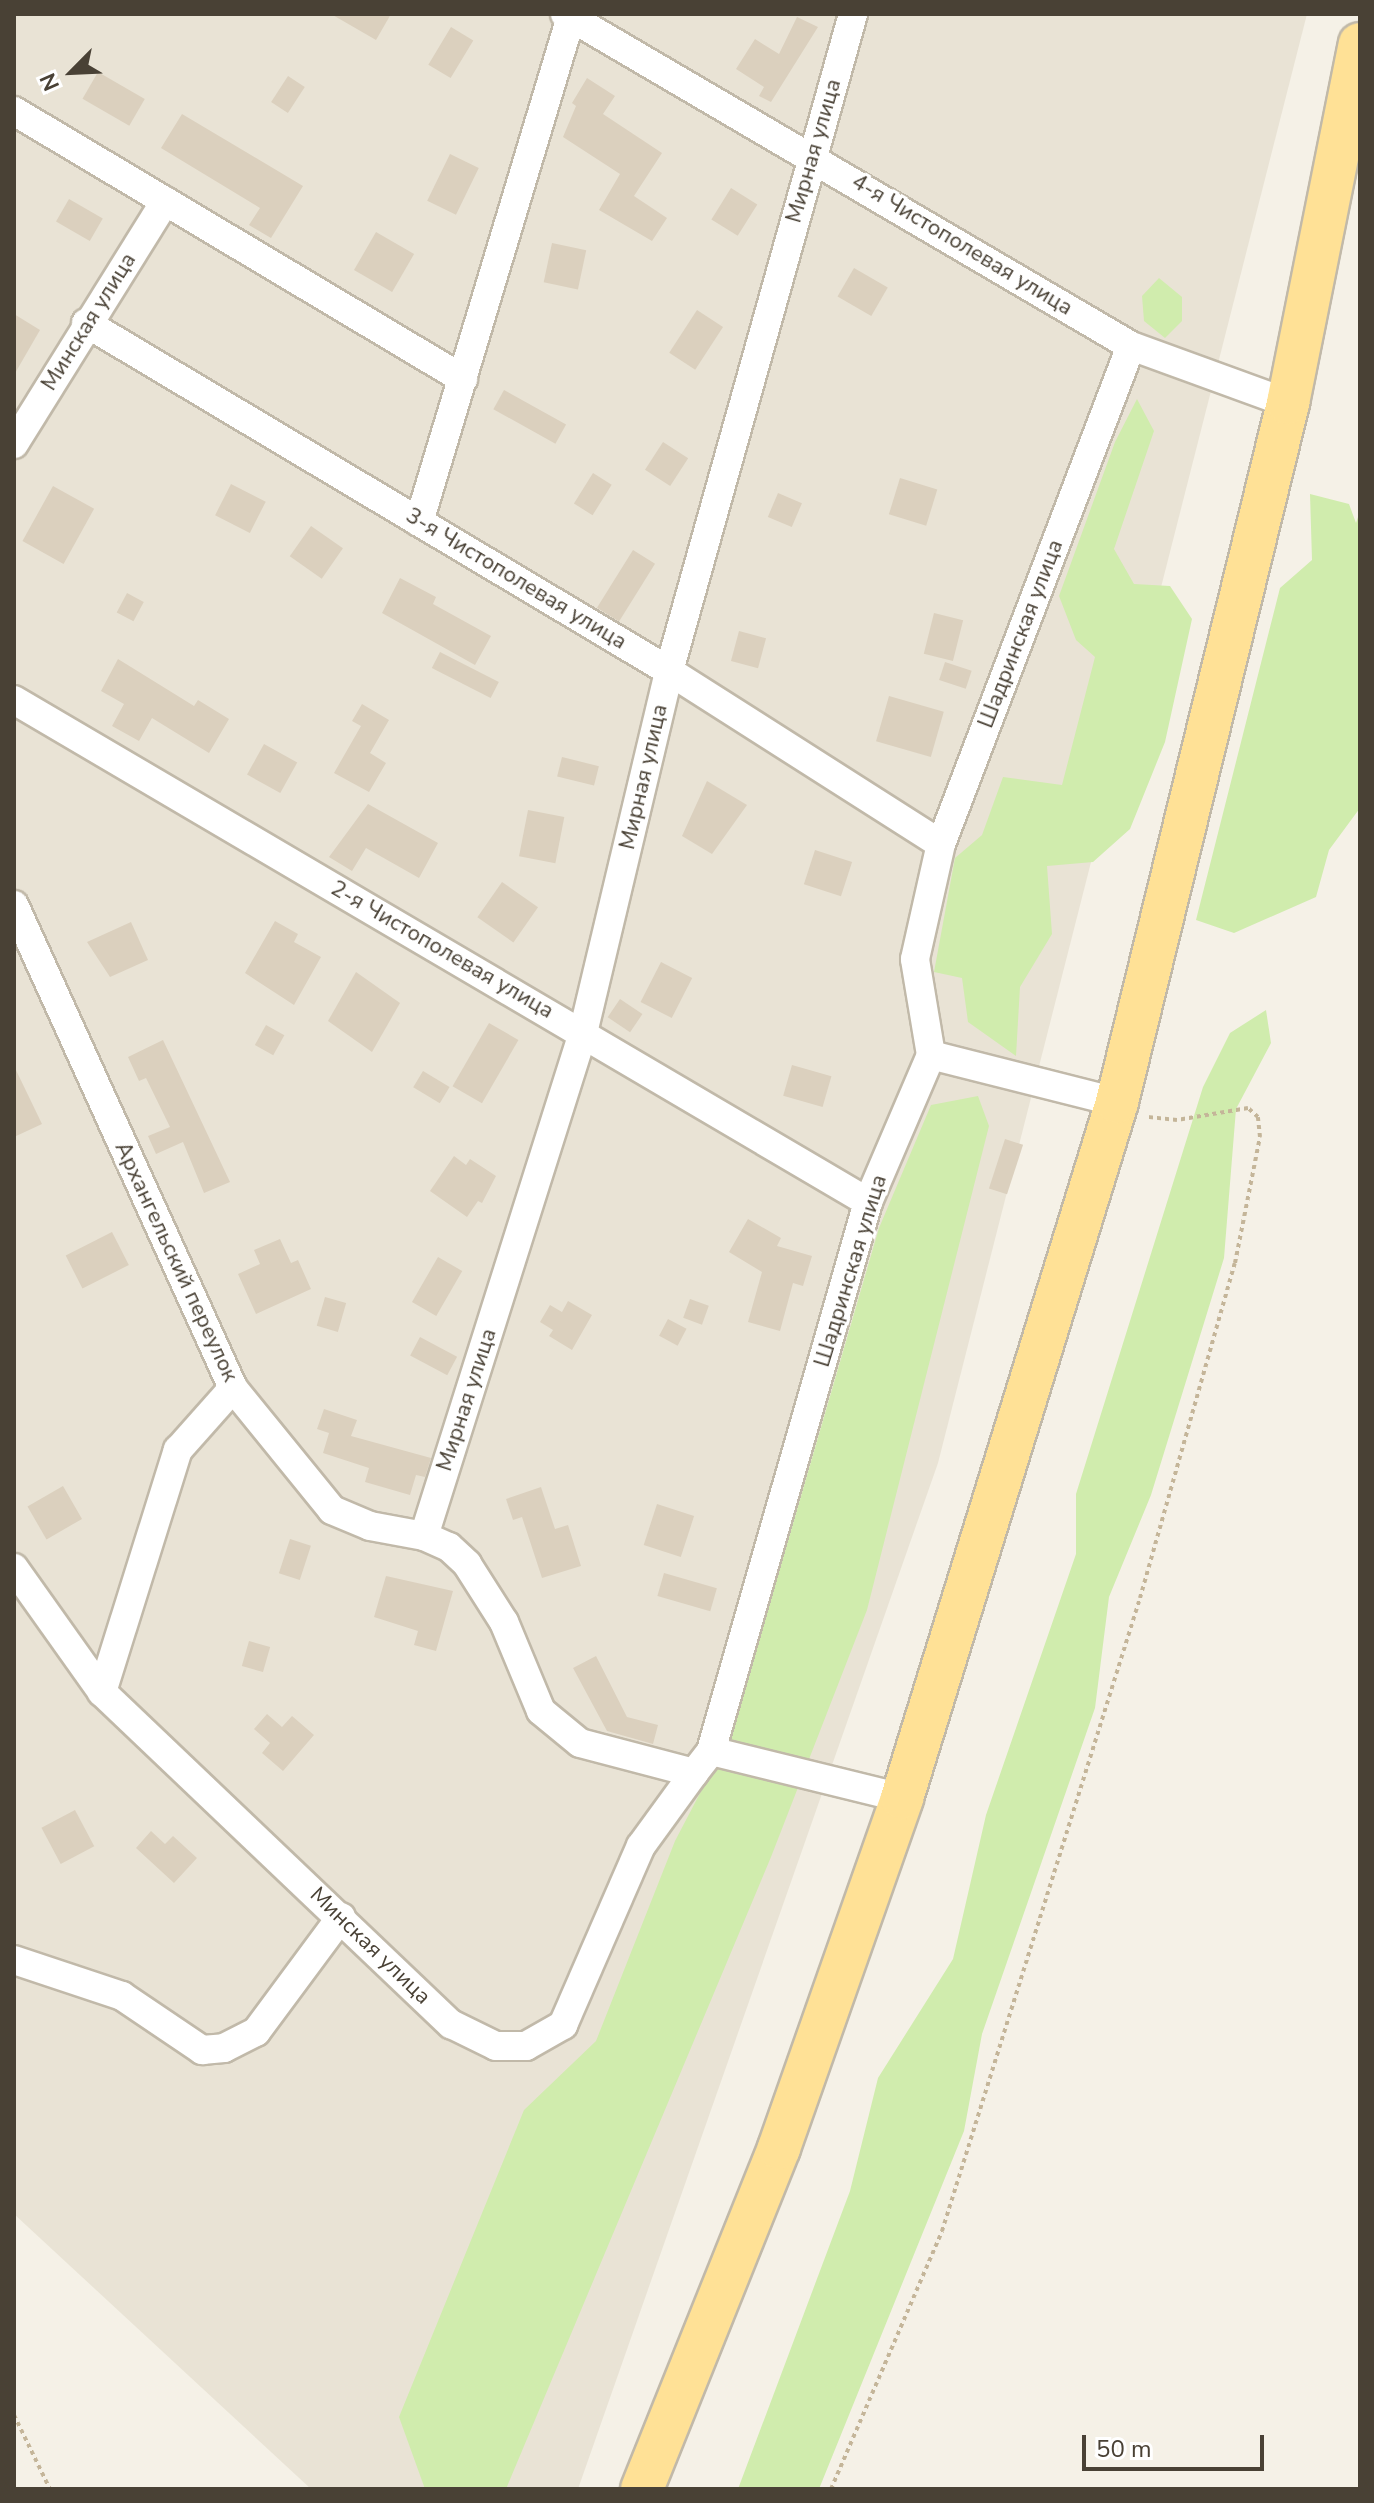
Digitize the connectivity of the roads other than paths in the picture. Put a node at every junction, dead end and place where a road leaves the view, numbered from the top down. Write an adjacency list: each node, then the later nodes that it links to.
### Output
1 (853, 14): 5 (street, Мирная улица)
2 (568, 16): 5 (street, 4-я Чистополевая улица); 9 (street)
3 (1360, 44): 10 (main road)
4 (14, 111): 6 (street)
5 (812, 155): 8 (street, 4-я Чистополевая улица); 13 (street, Мирная улица)
6 (165, 201): 7 (street, Минская улица); 9 (street)
7 (86, 323): 11 (street, Минская улица); 12 (street, 3-я Чистополевая улица)
8 (1131, 346): 10 (street, 4-я Чистополевая улица); 15 (street, Шадринская улица)
9 (463, 379): 12 (street)
10 (1288, 403): 19 (main road)
11 (14, 444)
12 (419, 522): 13 (street, 3-я Чистополевая улица)
13 (669, 671): 15 (street, 3-я Чистополевая улица); 17 (street, Мирная улица)
14 (14, 700): 17 (street, 2-я Чистополевая улица)
15 (941, 844): 18 (street, Шадринская улица)
16 (14, 905): 21 (street, Архангельский переулок)
17 (583, 1033): 20 (street, 2-я Чистополевая улица); 22 (street, Мирная улица)
18 (931, 1055): 19 (street); 20 (street, Шадринская улица)
19 (1117, 1102): 26 (main road)
20 (868, 1202): 25 (street, Шадринская улица)
21 (233, 1388): 22 (street, Архангельский переулок); 24 (street)
22 (424, 1536): 25 (street, Архангельский переулок)
23 (14, 1568): 24 (street, Минская улица)
24 (102, 1692): 27 (street, Минская улица)
25 (703, 1762): 26 (street, Архангельский переулок); 27 (street, Минская улица)
26 (902, 1798): 29 (main road)
27 (341, 1917): 28 (street)
28 (14, 1960)
29 (642, 2489)

